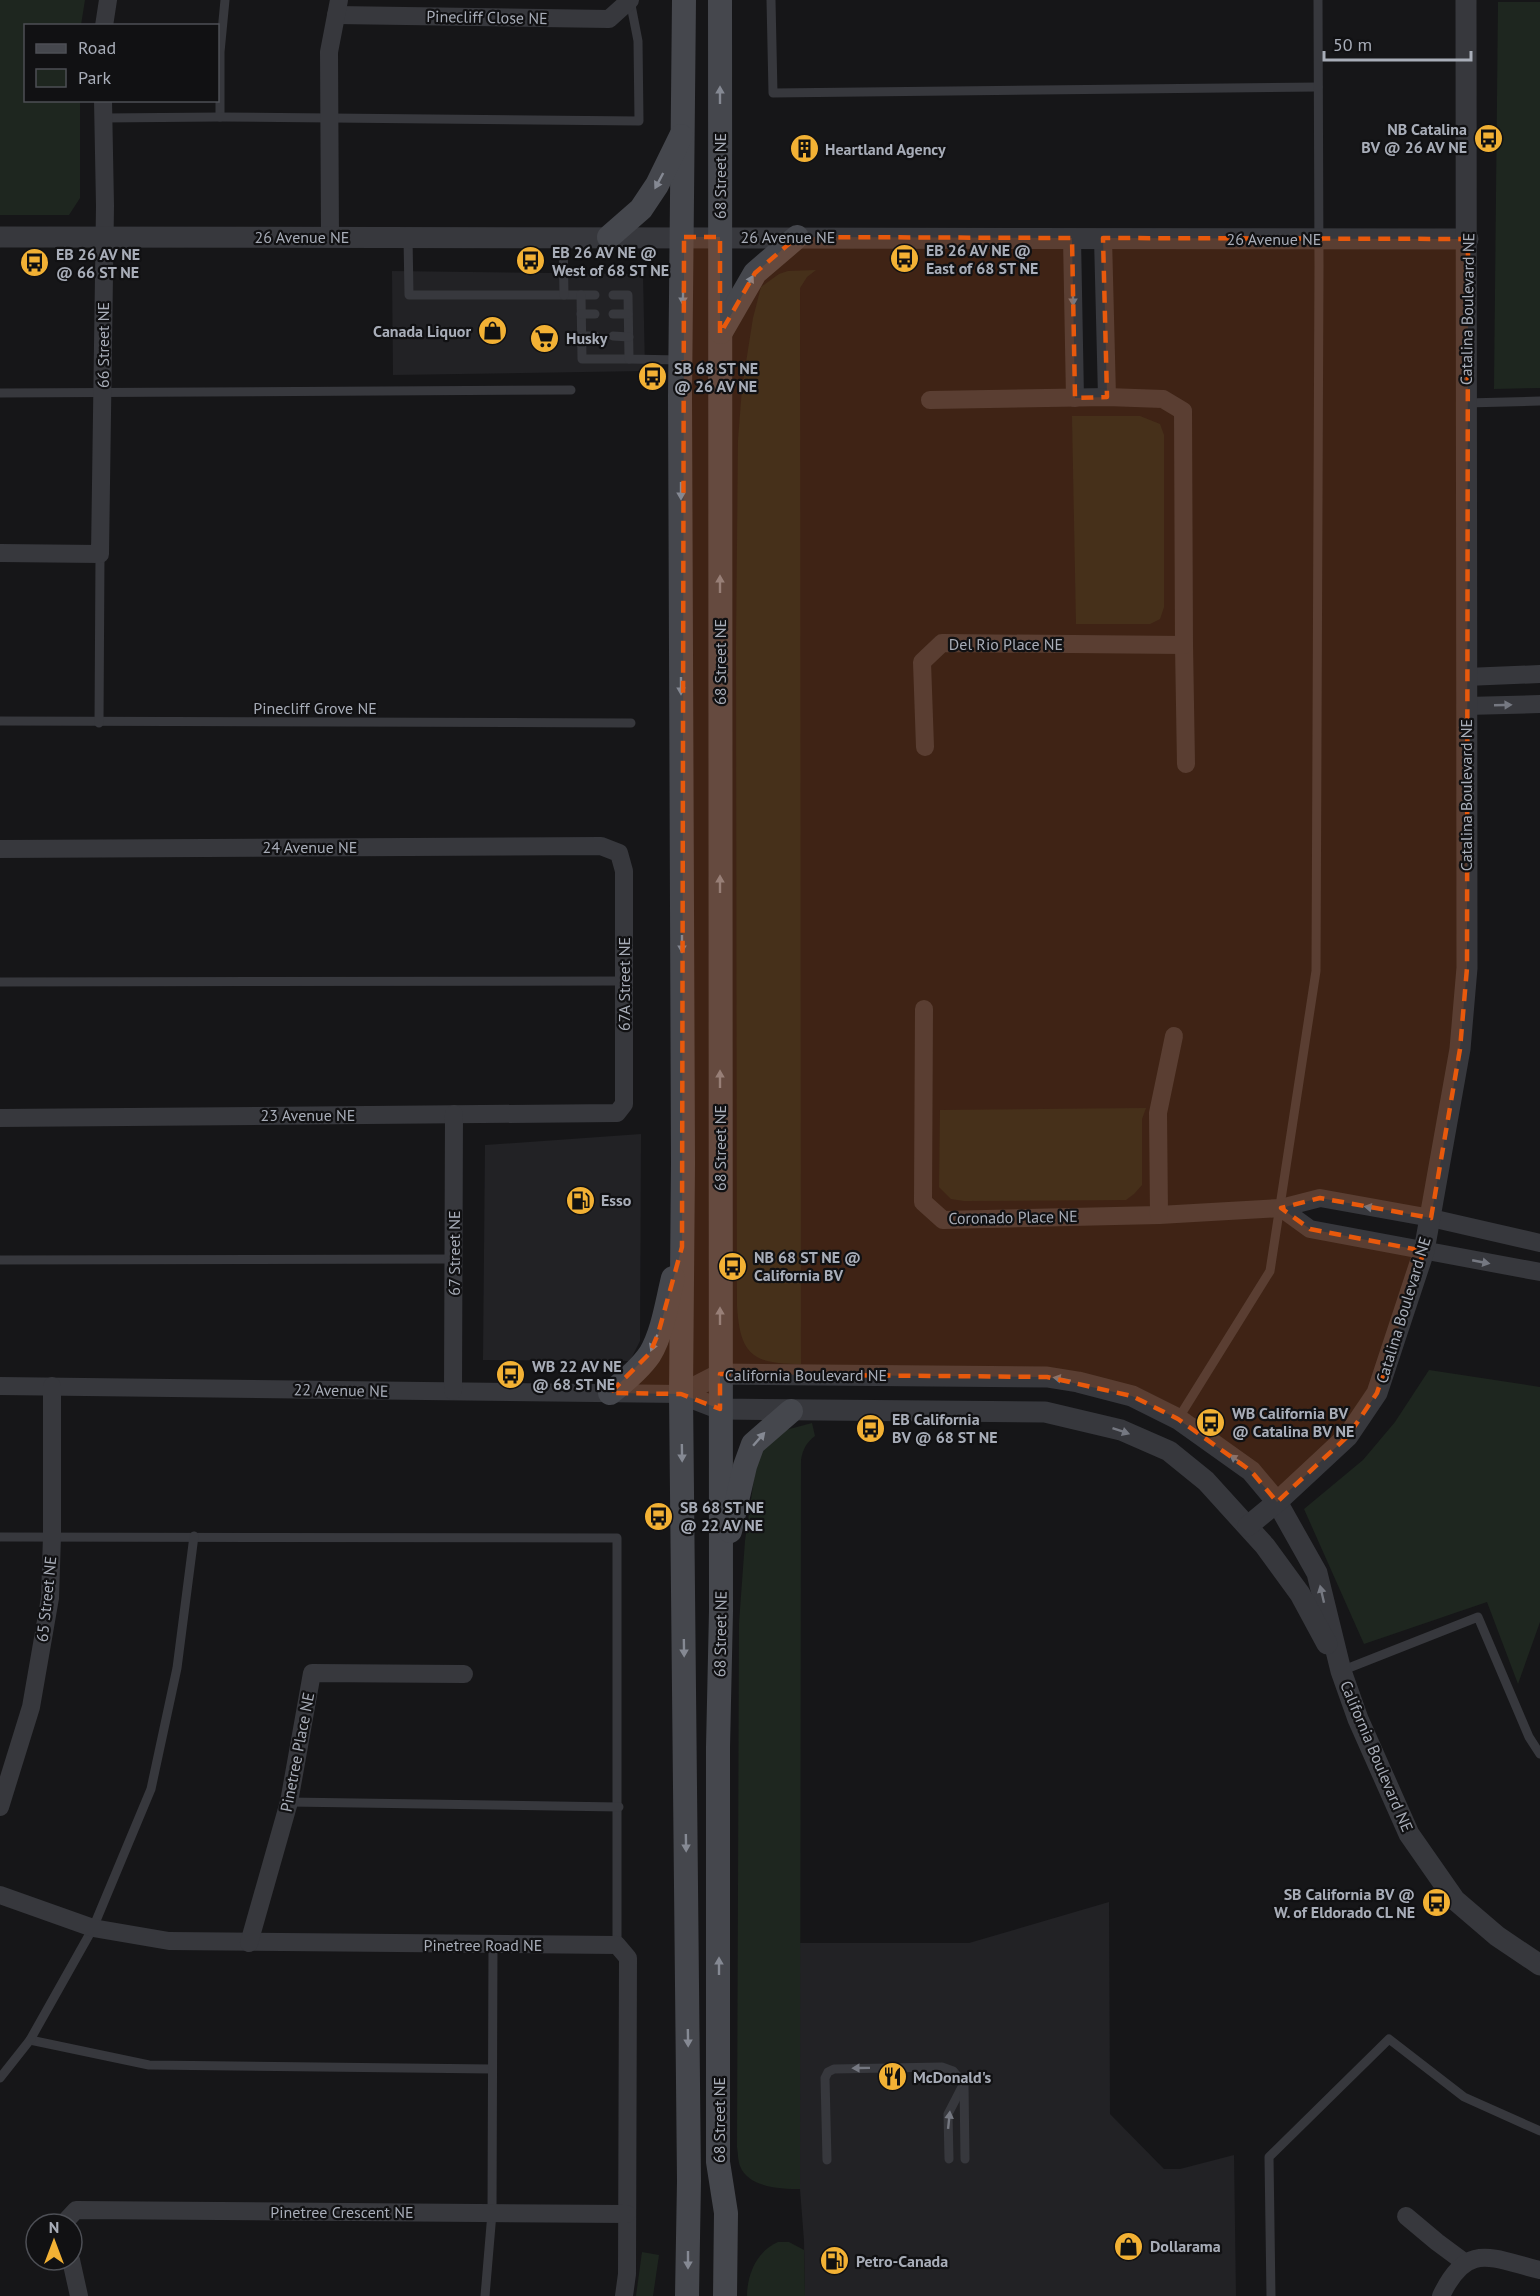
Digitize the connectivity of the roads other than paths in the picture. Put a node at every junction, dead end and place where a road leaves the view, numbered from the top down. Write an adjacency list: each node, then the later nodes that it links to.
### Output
1 (108, 0): 10 (street)
2 (225, 0): 13 (lane)
3 (630, 0): 9 (street, Pinecliff Close NE); 14 (lane)
4 (684, 0): 15 (main road, 68 Street NE)
5 (720, 0): 23 (main road, 68 Street NE, one-way to 5)
6 (771, 0): 11 (lane)
7 (1318, 0): 11 (lane)
8 (1466, 0): 27 (street, Catalina Boulevard NE)
9 (337, 8): 14 (street, Pinecliff Close NE)
10 (104, 24)
11 (1318, 87): 28 (lane)
12 (103, 109): 13 (lane); 17 (street, 66 Street NE)
13 (220, 117): 14 (lane)
14 (329, 118): 18 (street, Pinecliff Close NE)
15 (685, 128): 21 (main road, one-way to 21); 22 (main road, 68 Street NE)
16 (0, 237): 17 (street, 26 Avenue NE)
17 (104, 237): 18 (street, 26 Avenue NE); 46 (street, 66 Street NE)
18 (330, 237): 19 (street, 26 Avenue NE)
19 (408, 237): 20 (street, 26 Avenue NE); 29 (lane)
20 (563, 237): 21 (street, 26 Avenue NE); 29 (lane)
21 (609, 237): 22 (street, 26 Avenue NE)
22 (684, 237): 23 (street, 26 Avenue NE); 43 (main road, 68 Street NE, one-way to 43)
23 (720, 237): 24 (street, 26 Avenue NE); 37 (main road, 68 Street NE)
24 (797, 237): 25 (street, 26 Avenue NE); 37 (main road, one-way to 24)
25 (1072, 238): 26 (street, 26 Avenue NE); 48 (street, one-way to 48)
26 (1103, 238): 28 (street, 26 Avenue NE); 47 (street)
27 (1468, 239): 28 (street, 26 Avenue NE); 51 (street, Catalina Boulevard NE)
28 (1319, 240): 73 (lane)
29 (564, 295): 30 (lane)
30 (581, 295): 31 (lane); 33 (lane)
31 (594, 295)
32 (613, 295): 36 (lane)
33 (581, 314): 34 (lane); 38 (lane)
34 (594, 314)
35 (613, 314): 36 (lane)
36 (628, 314): 41 (lane)
37 (720, 334): 82 (main road, 68 Street NE, one-way to 37)
38 (582, 336): 39 (lane); 42 (lane)
39 (594, 336)
40 (613, 336): 41 (lane)
41 (629, 337): 42 (lane)
42 (629, 359): 43 (lane)
43 (681, 360): 77 (main road, 68 Street NE, one-way to 77)
44 (571, 390): 46 (lane)
45 (0, 393): 46 (lane)
46 (102, 393): 53 (street, 66 Street NE)
47 (1107, 397): 48 (street); 54 (street)
48 (1076, 398): 49 (street)
49 (930, 400)
50 (1540, 401): 51 (lane)
51 (1466, 404): 56 (street, Catalina Boulevard NE)
52 (0, 553): 53 (street)
53 (100, 554): 60 (lane)
54 (1184, 645): 62 (street, Del Rio Place NE); 63 (street)
55 (1540, 674): 56 (street)
56 (1466, 677): 58 (street, Catalina Boulevard NE)
57 (1540, 704): 58 (street, one-way to 57)
58 (1466, 706): 75 (street, Catalina Boulevard NE)
59 (0, 721): 60 (lane, Pinecliff Grove NE)
60 (99, 723): 61 (lane, Pinecliff Grove NE)
61 (631, 723)
62 (925, 747)
63 (1186, 764)
64 (0, 849): 65 (street, 24 Avenue NE)
65 (619, 853): 66 (street, 67A Street NE)
66 (624, 981): 67 (lane); 70 (street, 67A Street NE)
67 (0, 982)
68 (924, 1010): 74 (street, Coronado Place NE)
69 (1174, 1036): 74 (street)
70 (617, 1113): 71 (street, 23 Avenue NE)
71 (454, 1114): 72 (street, 23 Avenue NE); 79 (street, 67 Street NE)
72 (0, 1118)
73 (1281, 1208): 74 (street, Coronado Place NE); 75 (street, Coronado Place NE, one-way to 73); 78 (street); 90 (lane)
74 (1159, 1215)
75 (1431, 1218): 76 (street, Coronado Place NE); 78 (street, Catalina Boulevard NE)
76 (1540, 1243)
77 (682, 1247): 86 (main road, one-way to 86); 87 (main road, 68 Street NE)
78 (1424, 1251): 81 (street, one-way to 81); 91 (street, Catalina Boulevard NE)
79 (454, 1259): 80 (lane); 85 (street, 67 Street NE)
80 (0, 1260)
81 (1540, 1272)
82 (720, 1374): 87 (street, California Boulevard NE); 88 (main road, 68 Street NE); 90 (street, California Boulevard NE, one-way to 82)
83 (0, 1386): 84 (street, 22 Avenue NE)
84 (52, 1386): 85 (street, 22 Avenue NE); 93 (street, 65 Street NE)
85 (453, 1391): 86 (street, 22 Avenue NE)
86 (610, 1393): 87 (street, 22 Avenue NE)
87 (681, 1394): 88 (street, California Boulevard NE); 127 (main road, 68 Street NE, one-way to 127)
88 (720, 1409): 89 (street, California Boulevard NE); 96 (main road, 68 Street NE)
89 (791, 1411): 92 (street, California Boulevard NE, one-way to 92); 96 (main road, one-way to 89)
90 (1178, 1419): 91 (street, California Boulevard NE, one-way to 90)
91 (1278, 1502): 92 (street, Catalina Boulevard NE); 97 (street, California Boulevard NE, one-way to 91)
92 (1248, 1526): 97 (street, California Boulevard NE)
93 (52, 1536): 94 (lane); 95 (lane); 101 (street, 65 Street NE)
94 (194, 1536): 102 (lane); 104 (lane)
95 (0, 1537)
96 (720, 1575): 128 (main road, 68 Street NE, one-way to 96)
97 (1341, 1671): 99 (lane); 108 (street, California Boulevard NE)
98 (464, 1674): 100 (street, Pinetree Place NE)
99 (1540, 1754)
100 (289, 1802): 102 (lane); 105 (street, Pinetree Place NE)
101 (0, 1807)
102 (619, 1807): 107 (lane)
103 (0, 1895): 104 (street, Pinetree Road NE)
104 (93, 1928): 105 (street, Pinetree Road NE); 109 (lane)
105 (249, 1943): 106 (street, Pinetree Road NE)
106 (493, 1945): 107 (street, Pinetree Road NE); 110 (lane)
107 (617, 1945): 119 (street)
108 (1540, 1965)
109 (30, 2040): 110 (lane); 111 (lane)
110 (492, 2069): 118 (lane)
111 (0, 2078)
112 (964, 2084): 114 (lane, one-way to 112); 115 (lane); 116 (lane, one-way to 116)
113 (1540, 2131): 129 (lane)
114 (949, 2159)
115 (965, 2159)
116 (827, 2160)
117 (74, 2212): 118 (street, Pinetree Crescent NE)
118 (492, 2213): 119 (street, Pinetree Crescent NE); 125 (lane)
119 (627, 2214): 126 (street)
120 (1406, 2216): 121 (street)
121 (1464, 2262): 122 (street); 130 (street)
122 (1540, 2270)
123 (74, 2272): 124 (street)
124 (79, 2296)
125 (485, 2296)
126 (624, 2296)
127 (687, 2296)
128 (725, 2296)
129 (1271, 2296)
130 (1441, 2296)

